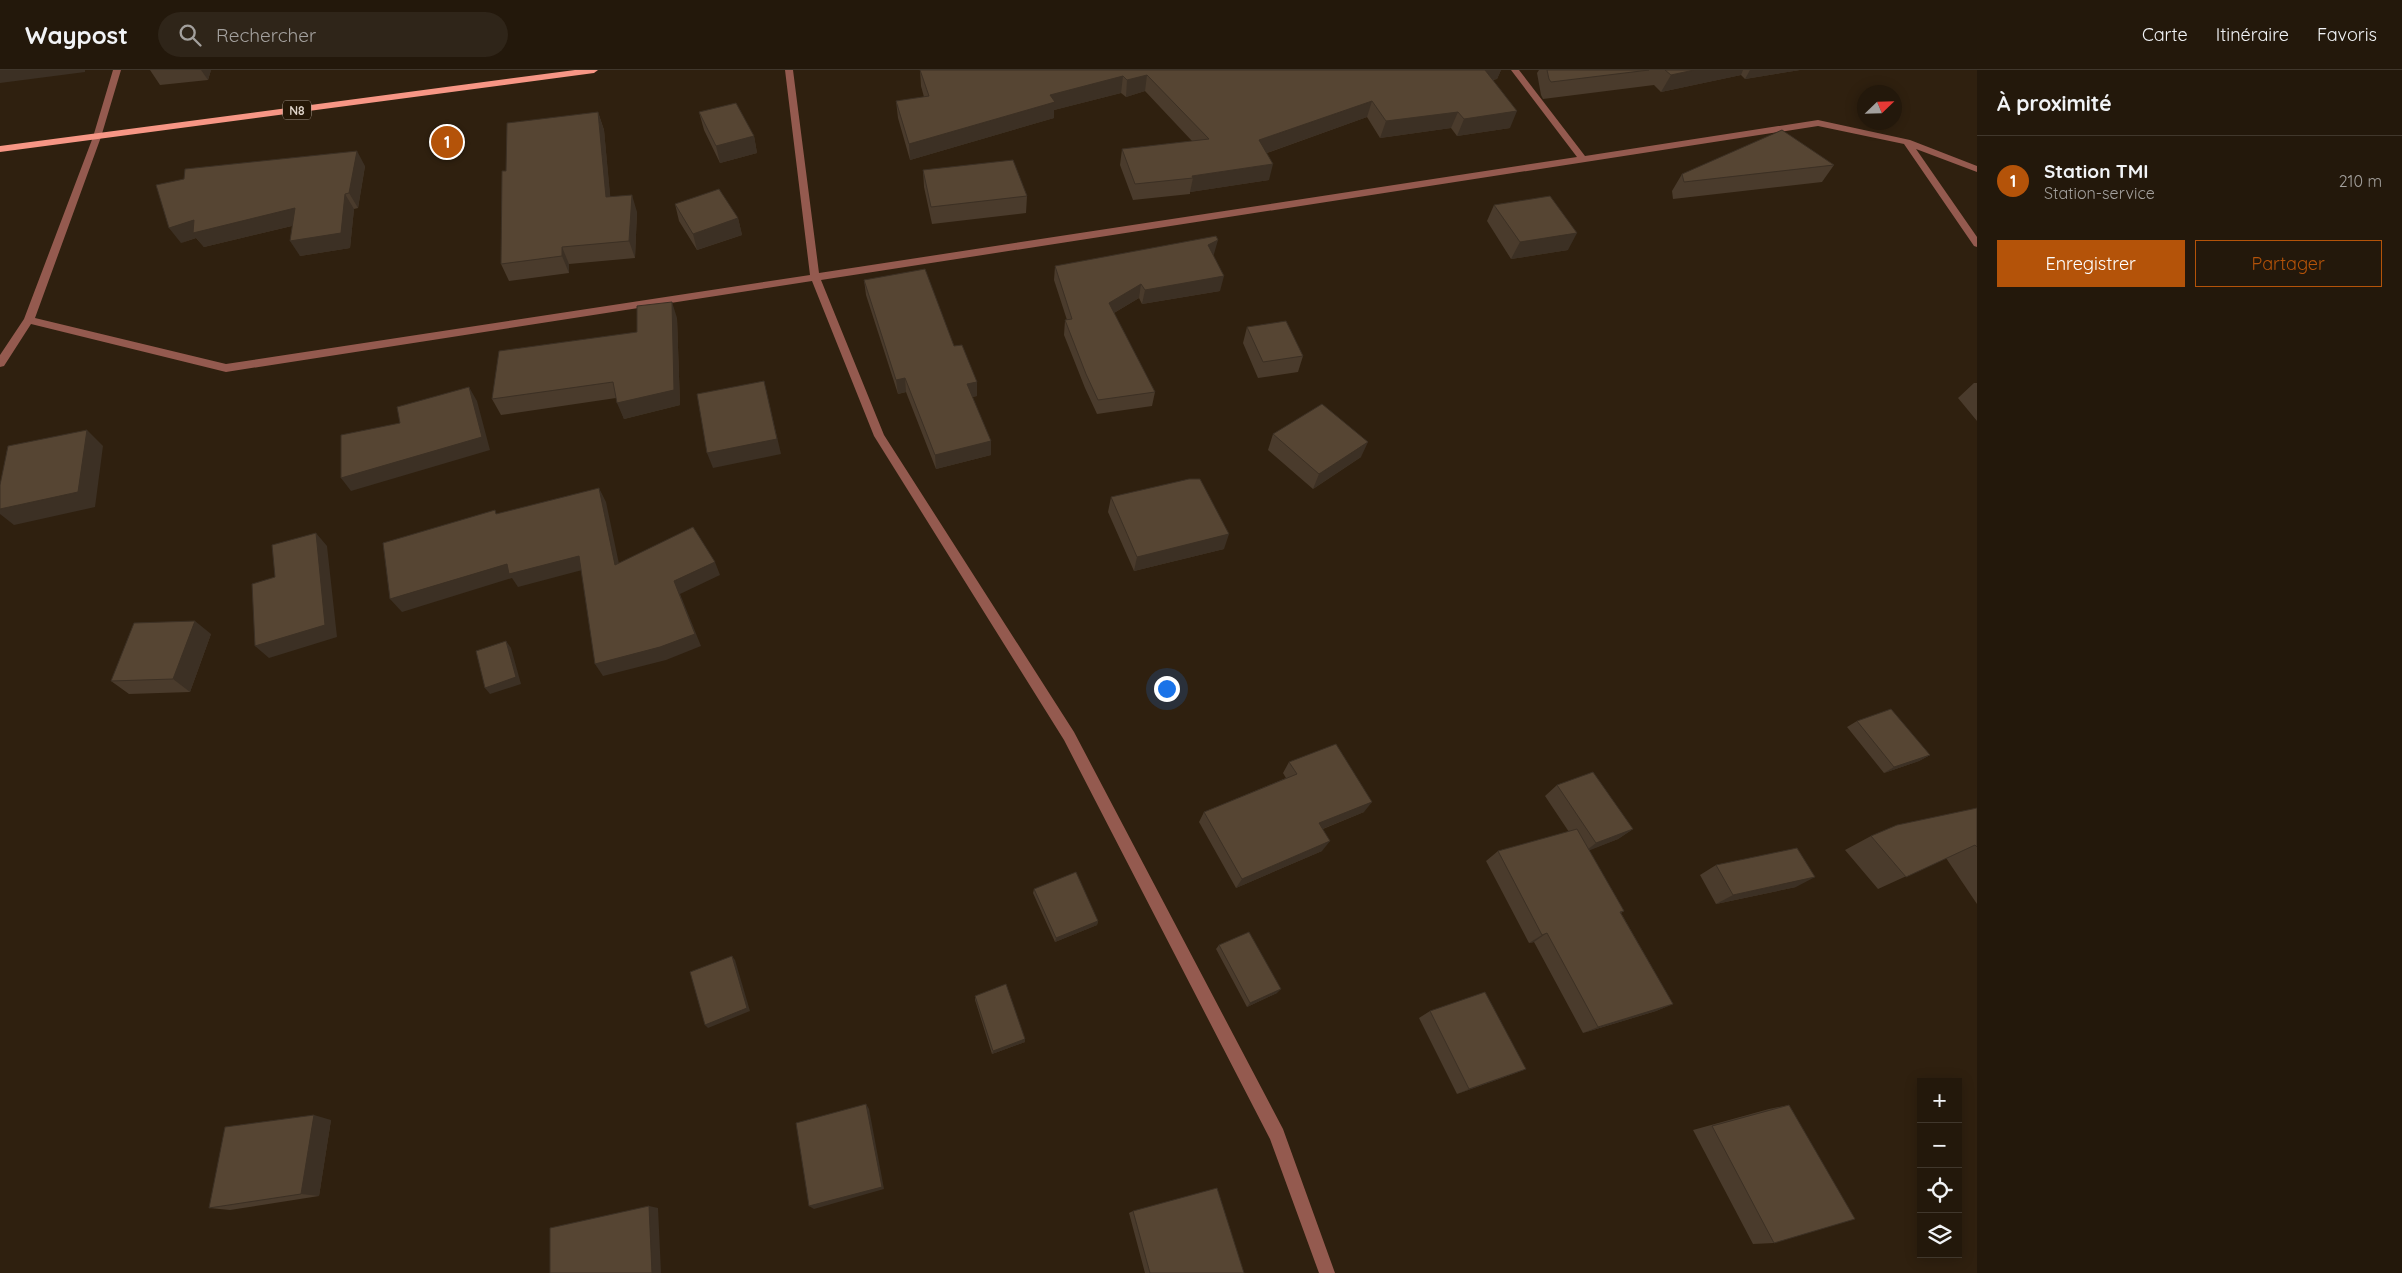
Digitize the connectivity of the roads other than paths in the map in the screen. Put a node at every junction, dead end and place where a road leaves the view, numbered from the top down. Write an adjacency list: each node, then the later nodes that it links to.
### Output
1 (117, 70): 5 (street)
2 (594, 70): 5 (main road, N8)
3 (789, 70): 11 (street)
4 (1515, 70): 8 (street)
5 (97, 138): 7 (main road, N8); 12 (street)
6 (1907, 142): 8 (street); 9 (street); 10 (street)
7 (0, 149)
8 (1583, 159): 11 (street)
9 (1977, 169)
10 (1977, 244)
11 (815, 277): 12 (street); 14 (street)
12 (29, 320): 13 (street)
13 (0, 362)
14 (1326, 1273)

